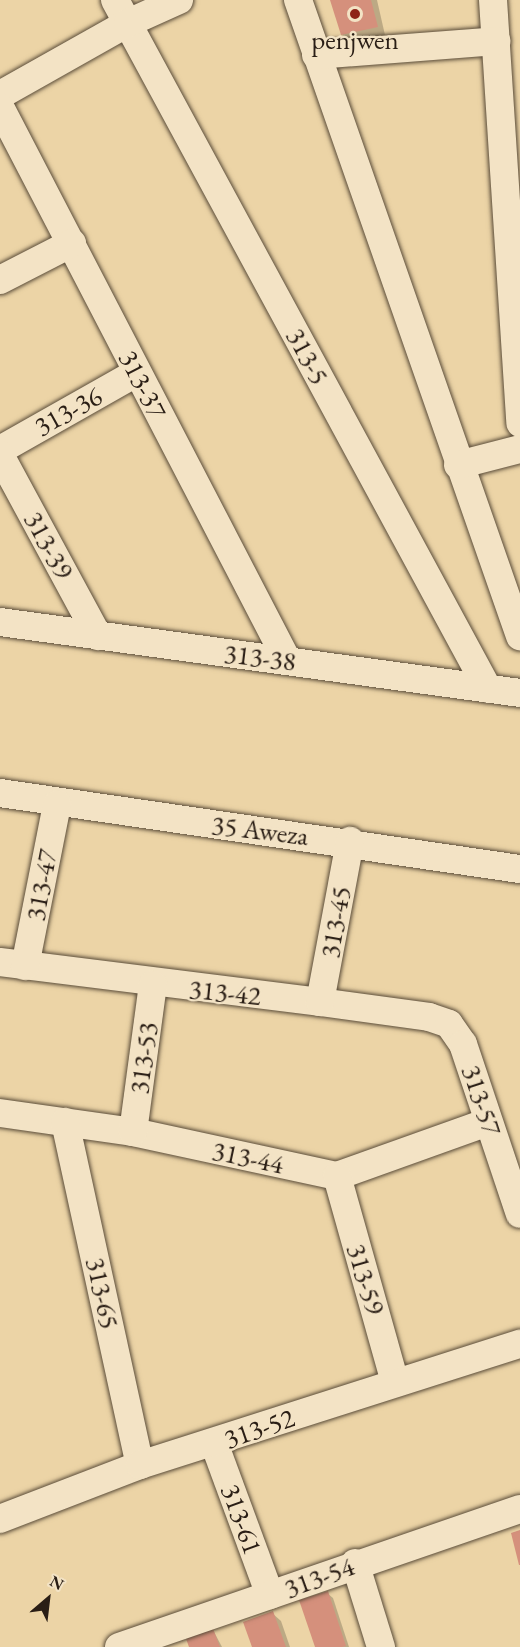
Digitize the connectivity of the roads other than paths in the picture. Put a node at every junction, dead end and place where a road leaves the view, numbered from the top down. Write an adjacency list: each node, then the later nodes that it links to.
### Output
1 (179, 0): 4 (street)
2 (298, 0): 6 (street)
3 (494, 0): 5 (street)
4 (122, 12): 7 (street); 22 (street, 313-5)
5 (496, 41): 6 (street); 9 (street)
6 (316, 54): 17 (street)
7 (0, 95)
8 (0, 107): 10 (street, 313-37)
9 (510, 109): 13 (street)
10 (72, 243): 11 (street); 12 (street, 313-37)
11 (0, 279)
12 (136, 373): 15 (street, 313-36); 21 (street, 313-37)
13 (520, 423)
14 (520, 449): 17 (street)
15 (0, 450)
16 (0, 455): 19 (street, 313-39)
17 (458, 465): 20 (street)
18 (0, 622): 19 (street, 313-38)
19 (98, 636): 21 (street, 313-38)
20 (520, 636)
21 (287, 660): 22 (street, 313-38)
22 (489, 689): 23 (street, 313-38)
23 (520, 693)
24 (0, 793): 25 (street, 35 Aweza)
25 (57, 804): 26 (street, 35 Aweza); 28 (street, 313-47)
26 (350, 842): 27 (street, 35 Aweza); 30 (street, 313-45)
27 (520, 869)
28 (12, 964): 29 (street, 313-42)
29 (153, 984): 30 (street, 313-42); 35 (street, 313-53)
30 (320, 1002): 31 (street, 313-42)
31 (449, 1024): 34 (street, 313-57)
32 (0, 1113): 33 (street, 313-44)
33 (65, 1122): 35 (street, 313-44); 41 (street, 313-65)
34 (488, 1122): 36 (street); 37 (street, 313-57)
35 (133, 1132): 36 (street, 313-44)
36 (337, 1176): 39 (street, 313-59)
37 (520, 1214)
38 (520, 1344): 39 (street, 313-52)
39 (395, 1382): 40 (street, 313-52)
40 (214, 1443): 41 (street, 313-52); 45 (street, 313-61)
41 (140, 1465): 43 (street, 313-52)
42 (520, 1509): 44 (street, 313-54)
43 (0, 1519)
44 (355, 1563): 45 (street, 313-54); 47 (street)
45 (270, 1595): 46 (street, 313-54)
46 (119, 1647)
47 (381, 1647)

